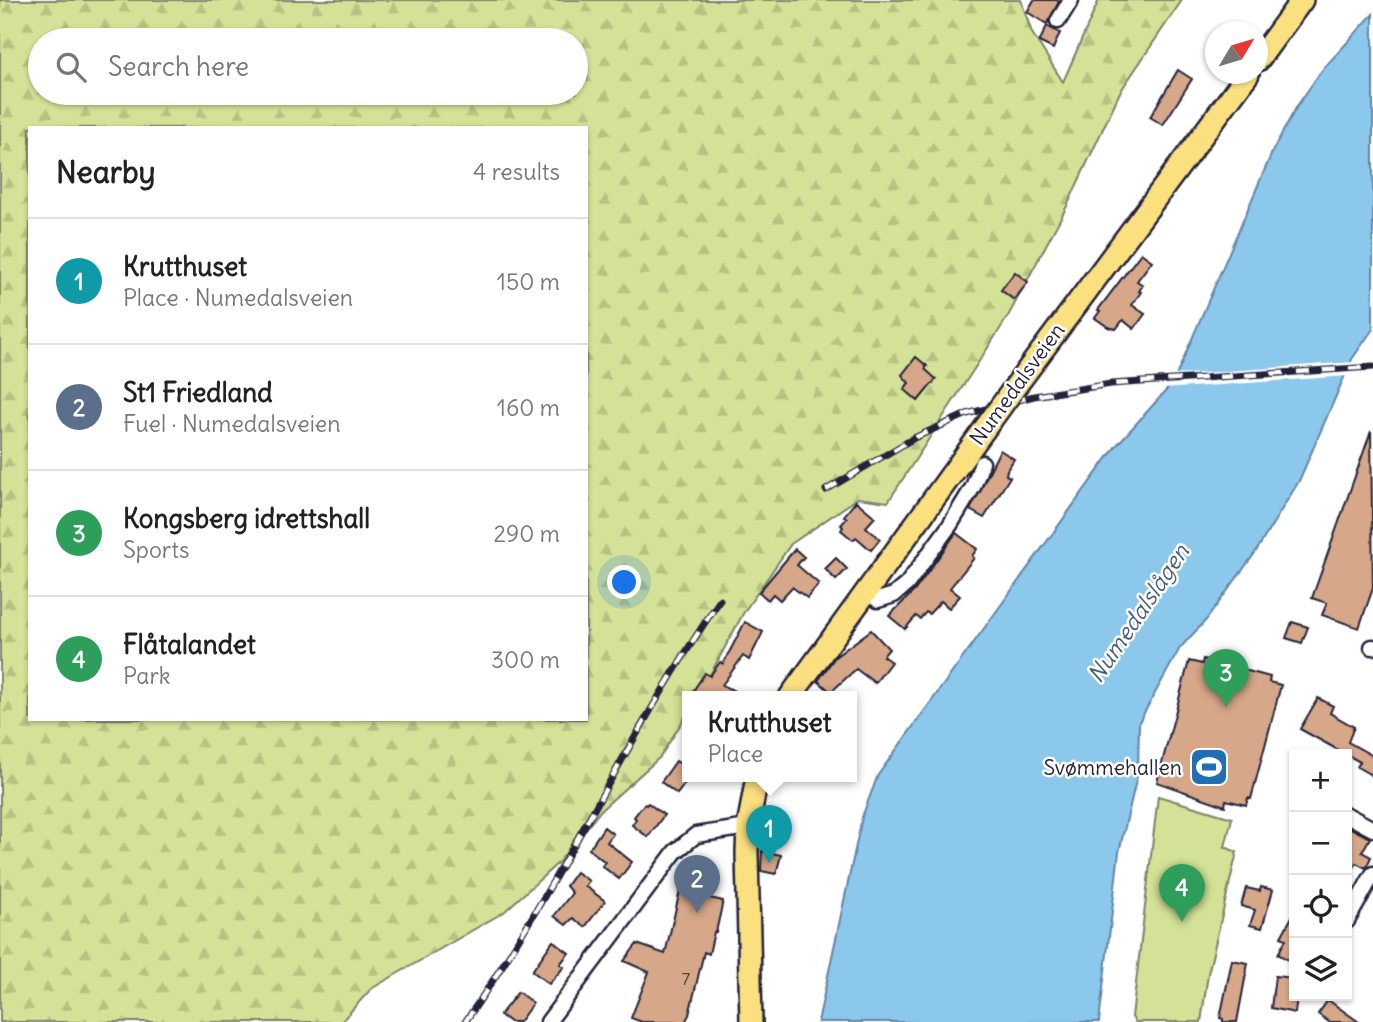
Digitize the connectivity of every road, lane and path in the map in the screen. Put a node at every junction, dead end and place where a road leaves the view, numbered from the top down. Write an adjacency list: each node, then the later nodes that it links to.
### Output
1 (1071, 0): 3 (street)
2 (1302, 0): 4 (main road)
3 (1058, 21)
4 (1268, 46)
5 (1241, 84): 7 (main road, Numedalsveien, bridge)
6 (982, 463): 7 (street)
7 (866, 592): 8 (main road, Numedalsveien)
8 (794, 691)
9 (756, 782): 11 (main road)
10 (1352, 817): 12 (street)
11 (748, 827): 15 (street); 16 (main road)
12 (1373, 829)
13 (1373, 874): 14 (street)
14 (1352, 912)
15 (549, 1022)
16 (751, 1022)

